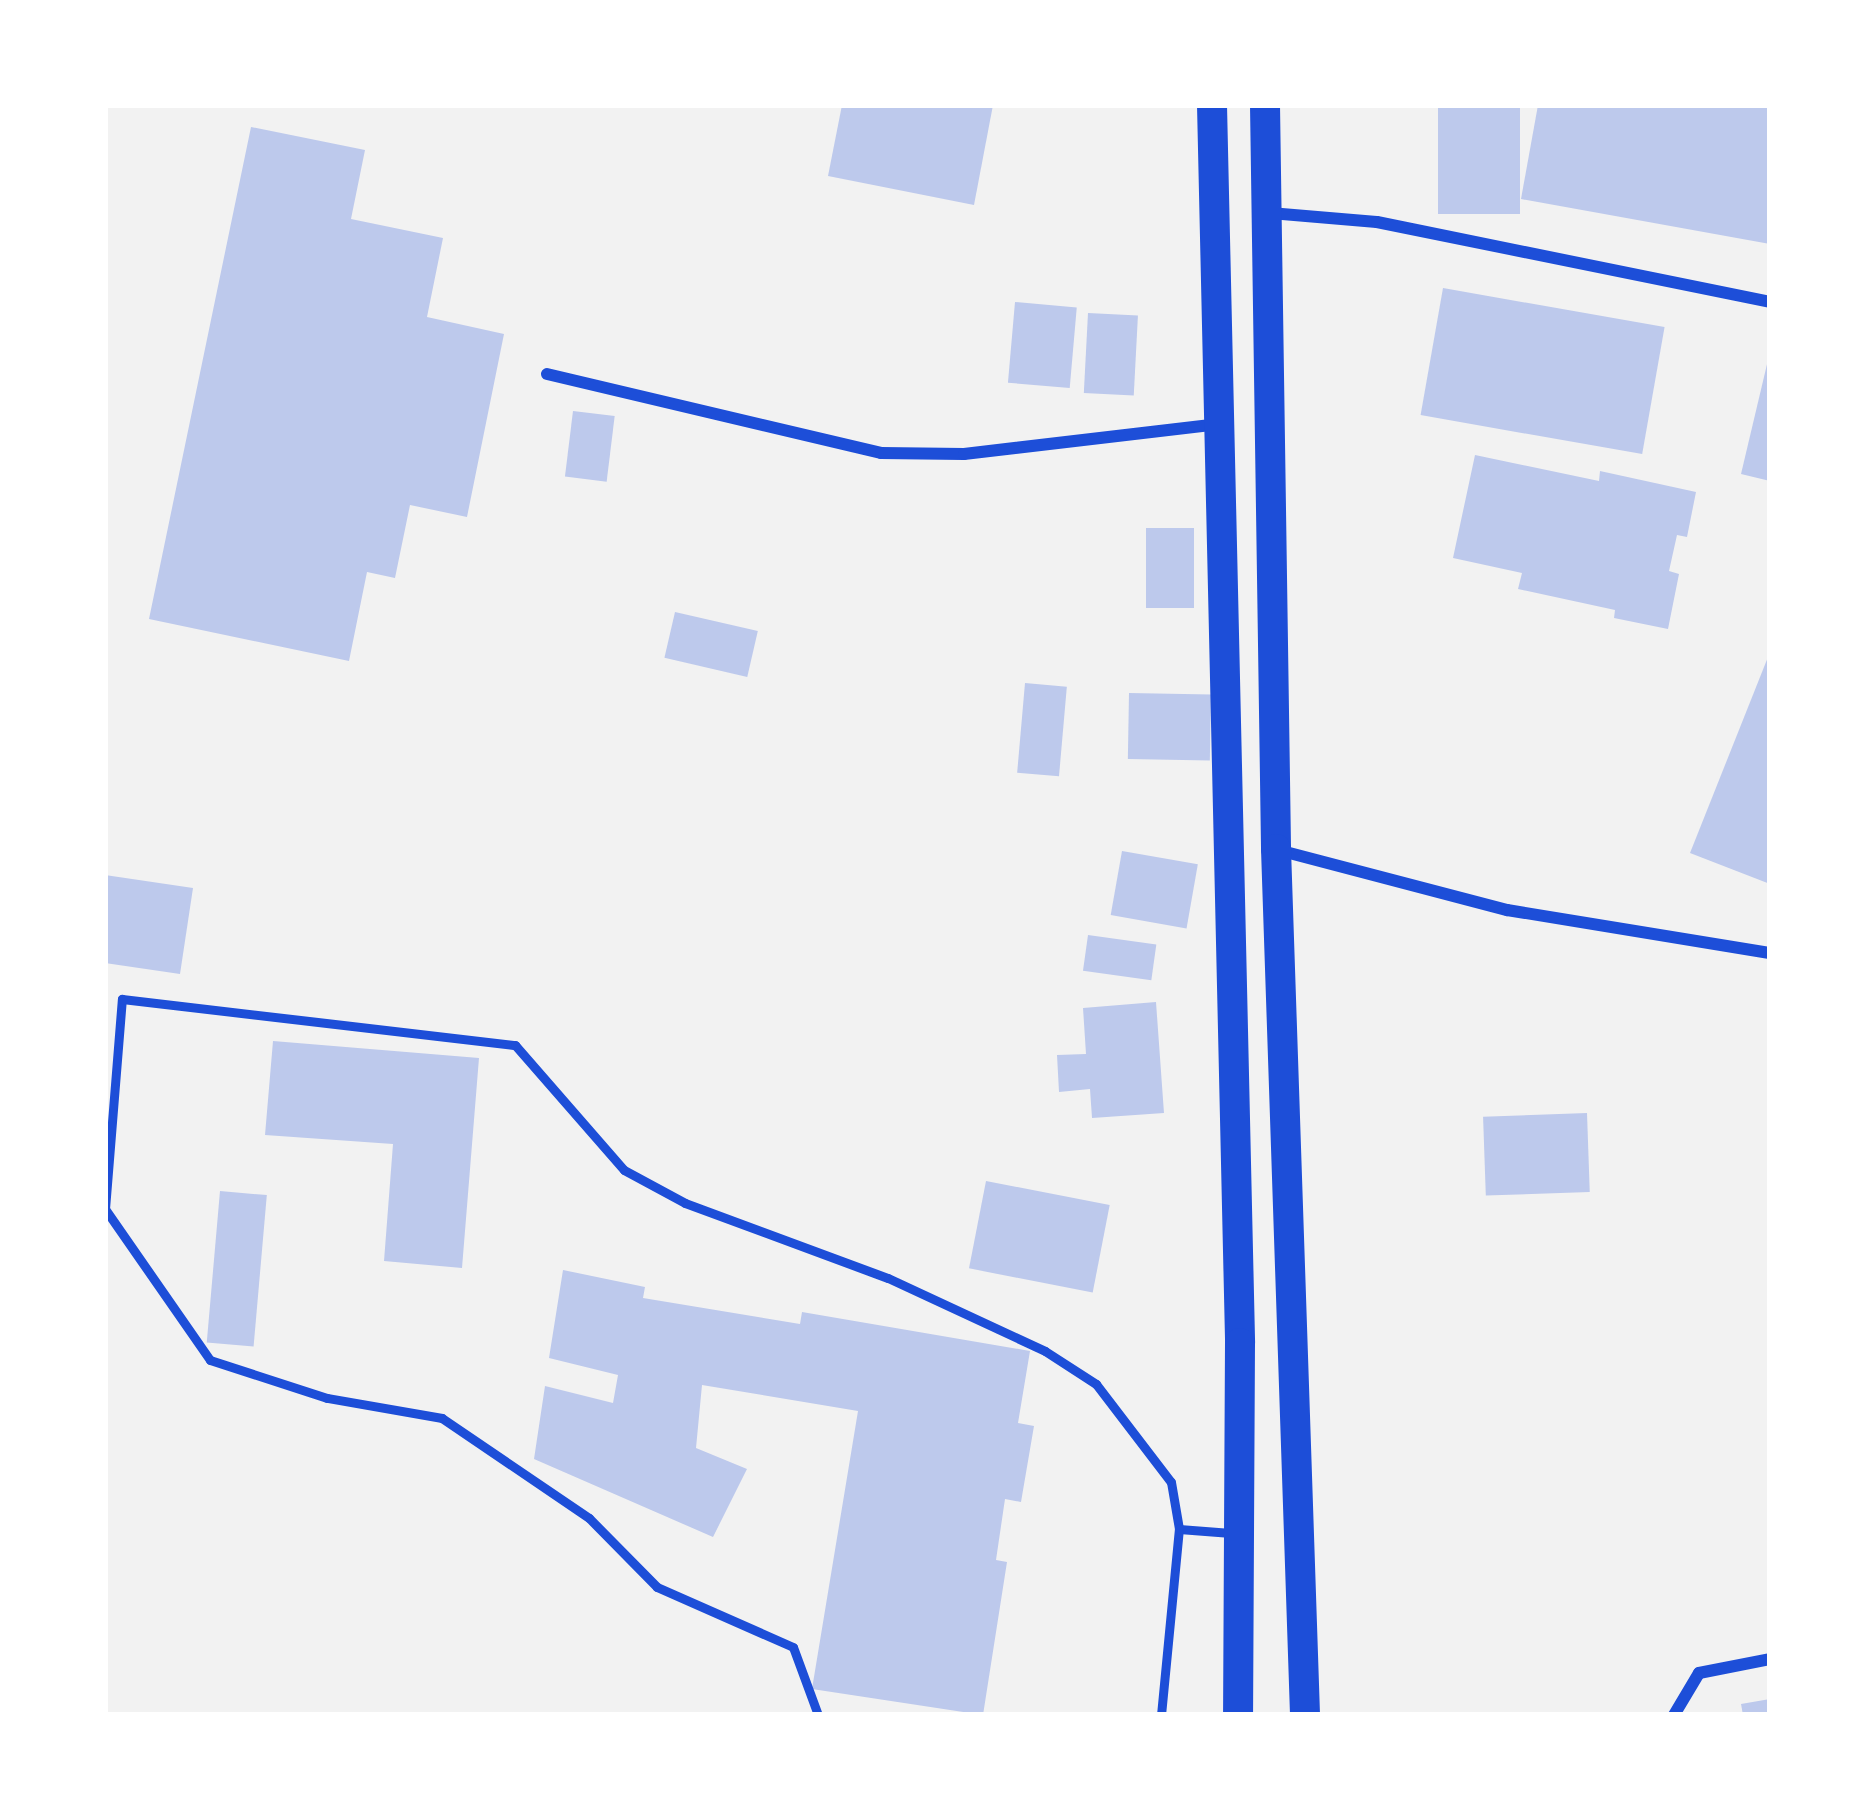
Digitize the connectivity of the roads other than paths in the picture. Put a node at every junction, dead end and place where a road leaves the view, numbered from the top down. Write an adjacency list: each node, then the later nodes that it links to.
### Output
1 (1212, 105): 6 (main road)
2 (1265, 105): 3 (main road)
3 (1267, 213): 4 (street); 7 (main road)
4 (1770, 302)
5 (547, 374): 6 (street)
6 (1222, 424): 10 (main road)
7 (1276, 849): 8 (street); 15 (main road)
8 (1770, 953)
9 (1179, 1528): 10 (lane); 13 (lane); 14 (lane)
10 (1243, 1533): 12 (main road)
11 (1770, 1660): 16 (street)
12 (1233, 1713)
13 (818, 1715)
14 (1161, 1715)
15 (1305, 1715)
16 (1674, 1715)

